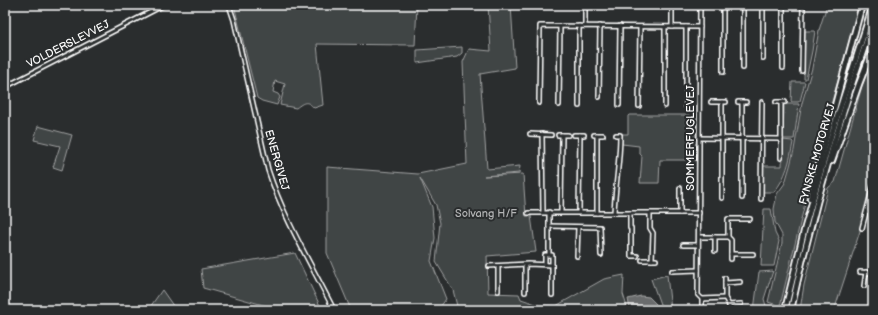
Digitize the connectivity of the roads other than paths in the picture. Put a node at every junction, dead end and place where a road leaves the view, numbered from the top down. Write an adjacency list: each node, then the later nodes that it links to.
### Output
1 (229, 5): 122 (street, ENERGIVEJ)
2 (585, 5): 16 (street)
3 (672, 5): 21 (street)
4 (700, 5): 23 (street, SOMMERFUGLEVEJ)
5 (723, 5): 29 (street)
6 (743, 5): 26 (street)
7 (763, 5): 25 (street)
8 (783, 5): 27 (street)
9 (802, 5): 28 (street)
10 (862, 5): 84 (highway)
11 (873, 5): 84 (highway, FYNSKE MOTORVEJ)
12 (162, 6): 30 (street, VOLDERSLEVVEJ)
13 (873, 22): 67 (highway, FYNSKE MOTORVEJ)
14 (560, 26): 15 (street); 40 (street); 41 (street)
15 (579, 26): 16 (street); 43 (street)
16 (585, 26): 17 (street)
17 (600, 26): 18 (street); 31 (street)
18 (620, 26): 19 (street); 42 (street)
19 (640, 27): 20 (street); 44 (street)
20 (665, 27): 21 (street); 32 (street)
21 (672, 27): 22 (street)
22 (686, 27): 23 (street); 34 (street)
23 (700, 27): 54 (street, SOMMERFUGLEVEJ)
24 (873, 48): 67 (highway)
25 (763, 58)
26 (743, 68)
27 (783, 68)
28 (802, 71)
29 (723, 72)
30 (5, 87)
31 (599, 97)
32 (665, 102): 33 (street); 45 (street)
33 (669, 102)
34 (686, 102): 35 (street); 46 (street)
35 (691, 102)
36 (711, 102): 55 (street)
37 (738, 102): 56 (street)
38 (762, 102): 57 (street)
39 (776, 102): 58 (street)
40 (539, 103)
41 (559, 105)
42 (619, 105)
43 (579, 106)
44 (639, 106)
45 (665, 106)
46 (686, 106)
47 (530, 134): 48 (street)
48 (542, 134): 49 (street); 68 (street)
49 (551, 134)
50 (568, 135): 70 (street)
51 (574, 135): 71 (street)
52 (603, 135): 72 (street)
53 (616, 135): 75 (street)
54 (699, 138): 55 (street); 79 (street, SOMMERFUGLEVEJ)
55 (722, 138): 56 (street); 64 (street)
56 (742, 139): 57 (street); 65 (street)
57 (761, 139): 58 (street); 66 (street)
58 (781, 139): 59 (street)
59 (781, 158)
60 (873, 186): 73 (street)
61 (680, 188): 62 (street)
62 (680, 197): 63 (street); 78 (street)
63 (685, 197)
64 (722, 198)
65 (742, 198)
66 (761, 199)
67 (816, 208): 126 (highway, FYNSKE MOTORVEJ)
68 (543, 212): 69 (street); 74 (street)
69 (549, 212): 70 (street); 82 (street)
70 (561, 212): 71 (street)
71 (579, 212): 72 (street)
72 (597, 212): 75 (street)
73 (866, 212): 80 (street); 85 (street)
74 (528, 213)
75 (614, 213): 76 (street)
76 (630, 213): 77 (street); 97 (street)
77 (650, 213): 78 (street); 99 (street)
78 (680, 213): 79 (street)
79 (699, 213): 86 (street, SOMMERFUGLEVEJ)
80 (873, 214)
81 (750, 219): 88 (street)
82 (549, 226): 83 (street); 94 (street)
83 (578, 227): 95 (street); 96 (street)
84 (805, 227): 125 (highway, FYNSKE MOTORVEJ)
85 (862, 228)
86 (698, 237): 87 (street); 90 (street, SOMMERFUGLEVEJ)
87 (715, 237): 88 (street); 91 (street)
88 (728, 237): 92 (street)
89 (683, 245): 90 (street)
90 (698, 245): 105 (street, SOMMERFUGLEVEJ)
91 (715, 251)
92 (731, 254): 93 (street); 98 (street)
93 (753, 254)
94 (549, 255): 100 (street); 102 (street)
95 (601, 255)
96 (577, 256)
97 (637, 256)
98 (731, 259)
99 (642, 260)
100 (545, 264): 101 (street); 102 (street)
101 (525, 265): 104 (street); 115 (street)
102 (552, 265): 116 (street)
103 (489, 266): 104 (street)
104 (498, 266): 114 (street)
105 (698, 270): 106 (street); 117 (street, SOMMERFUGLEVEJ)
106 (672, 271)
107 (860, 272): 108 (street)
108 (866, 272): 109 (street); 113 (street)
109 (873, 272)
110 (725, 278): 111 (street)
111 (725, 282): 112 (street); 118 (street)
112 (740, 282)
113 (864, 286)
114 (498, 291)
115 (525, 292)
116 (552, 295)
117 (702, 298): 118 (street); 123 (street)
118 (725, 298): 119 (street)
119 (729, 304): 120 (street); 124 (street)
120 (741, 304)
121 (684, 309): 123 (street)
122 (334, 310)
123 (702, 310)
124 (729, 310)
125 (786, 310)
126 (791, 310)

